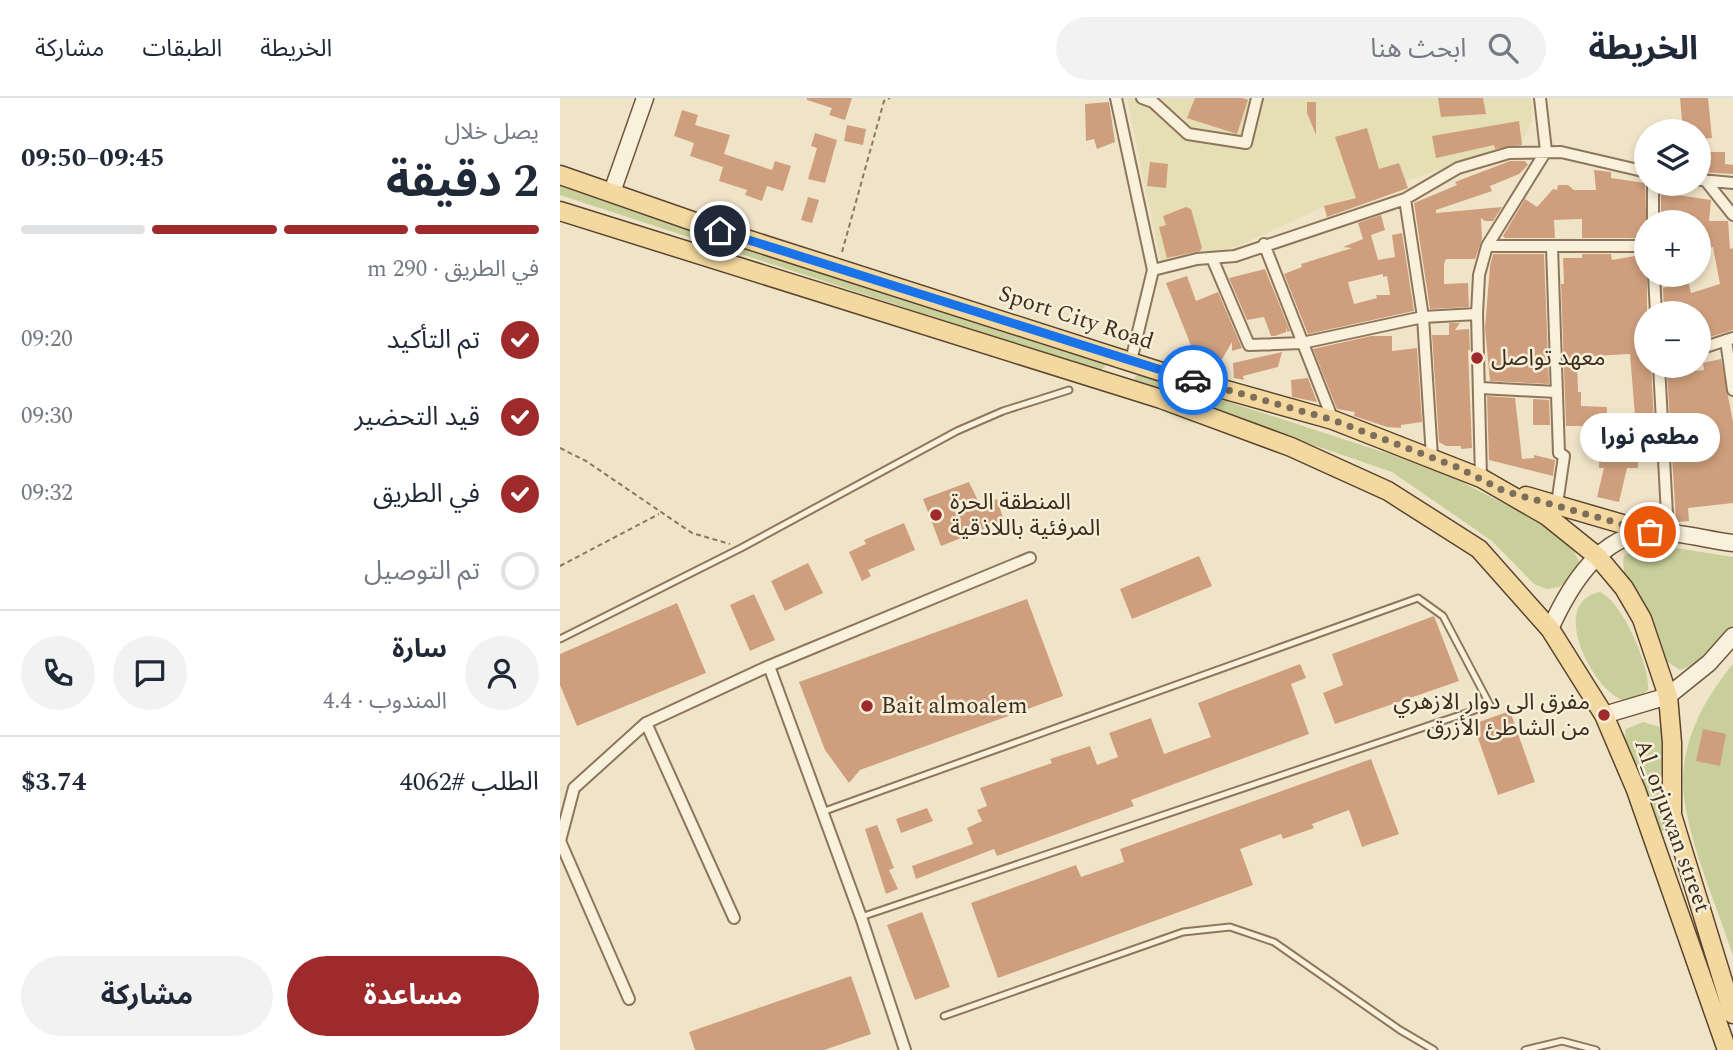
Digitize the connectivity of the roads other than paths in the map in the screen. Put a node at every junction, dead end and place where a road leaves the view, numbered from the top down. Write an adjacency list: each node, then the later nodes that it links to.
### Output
1 (645, 98): 12 (main road)
2 (1116, 98): 21 (street)
3 (1142, 98): 4 (street)
4 (1257, 98)
5 (1540, 98): 6 (street)
6 (1546, 151): 7 (street); 13 (street); 17 (street)
7 (1634, 169)
8 (560, 175): 12 (main road, Sport City Road)
9 (1711, 181): 10 (street)
10 (1733, 183)
11 (1711, 190): 15 (street)
12 (612, 192): 27 (main road, Sport City Road)
13 (1405, 199): 16 (street); 23 (street)
14 (560, 211): 42 (main road)
15 (1733, 215)
16 (1264, 244): 20 (street); 25 (street)
17 (1487, 246): 19 (street); 22 (street)
18 (1634, 246): 19 (street)
19 (1552, 247): 32 (street)
20 (1212, 258): 21 (street); 25 (street)
21 (1153, 270): 27 (street)
22 (1477, 314): 23 (street); 29 (street)
23 (1423, 317): 25 (street); 34 (street)
24 (1730, 339): 26 (street); 31 (street)
25 (1302, 343): 33 (street)
26 (1711, 345)
27 (1131, 360): 33 (main road, Sport City Road)
28 (1659, 378): 38 (street)
29 (1481, 388): 32 (street); 35 (street)
30 (1069, 390): 44 (lane)
31 (1733, 390)
32 (1556, 392): 37 (street)
33 (1333, 420): 34 (main road, Sport City Road)
34 (1432, 457): 35 (main road, Sport City Road)
35 (1481, 478): 36 (main road, Sport City Road)
36 (1504, 491): 37 (main road); 40 (main road, Sport City Road)
37 (1557, 504): 38 (main road)
38 (1659, 533): 39 (main road); 40 (main road)
39 (1733, 543)
40 (1598, 557): 42 (main road); 46 (main road, Al_orjuwan street)
41 (1030, 558): 45 (street)
42 (1550, 629): 47 (main road, Al_orjuwan street)
43 (1733, 636): 46 (main road)
44 (560, 639)
45 (769, 666): 48 (street); 49 (street)
46 (1668, 696): 47 (main road); 53 (main road, Al_orjuwan street)
47 (1604, 715): 59 (main road, Al_orjuwan street)
48 (646, 723): 51 (street); 52 (street)
49 (822, 812): 50 (street); 50 (lane)
50 (861, 917): 55 (street)
51 (734, 918)
52 (629, 999)
53 (1733, 1014)
54 (944, 1016): 56 (lane)
55 (905, 1050)
56 (1434, 1050)
57 (1525, 1050): 58 (lane)
58 (1596, 1050)
59 (1727, 1050)

